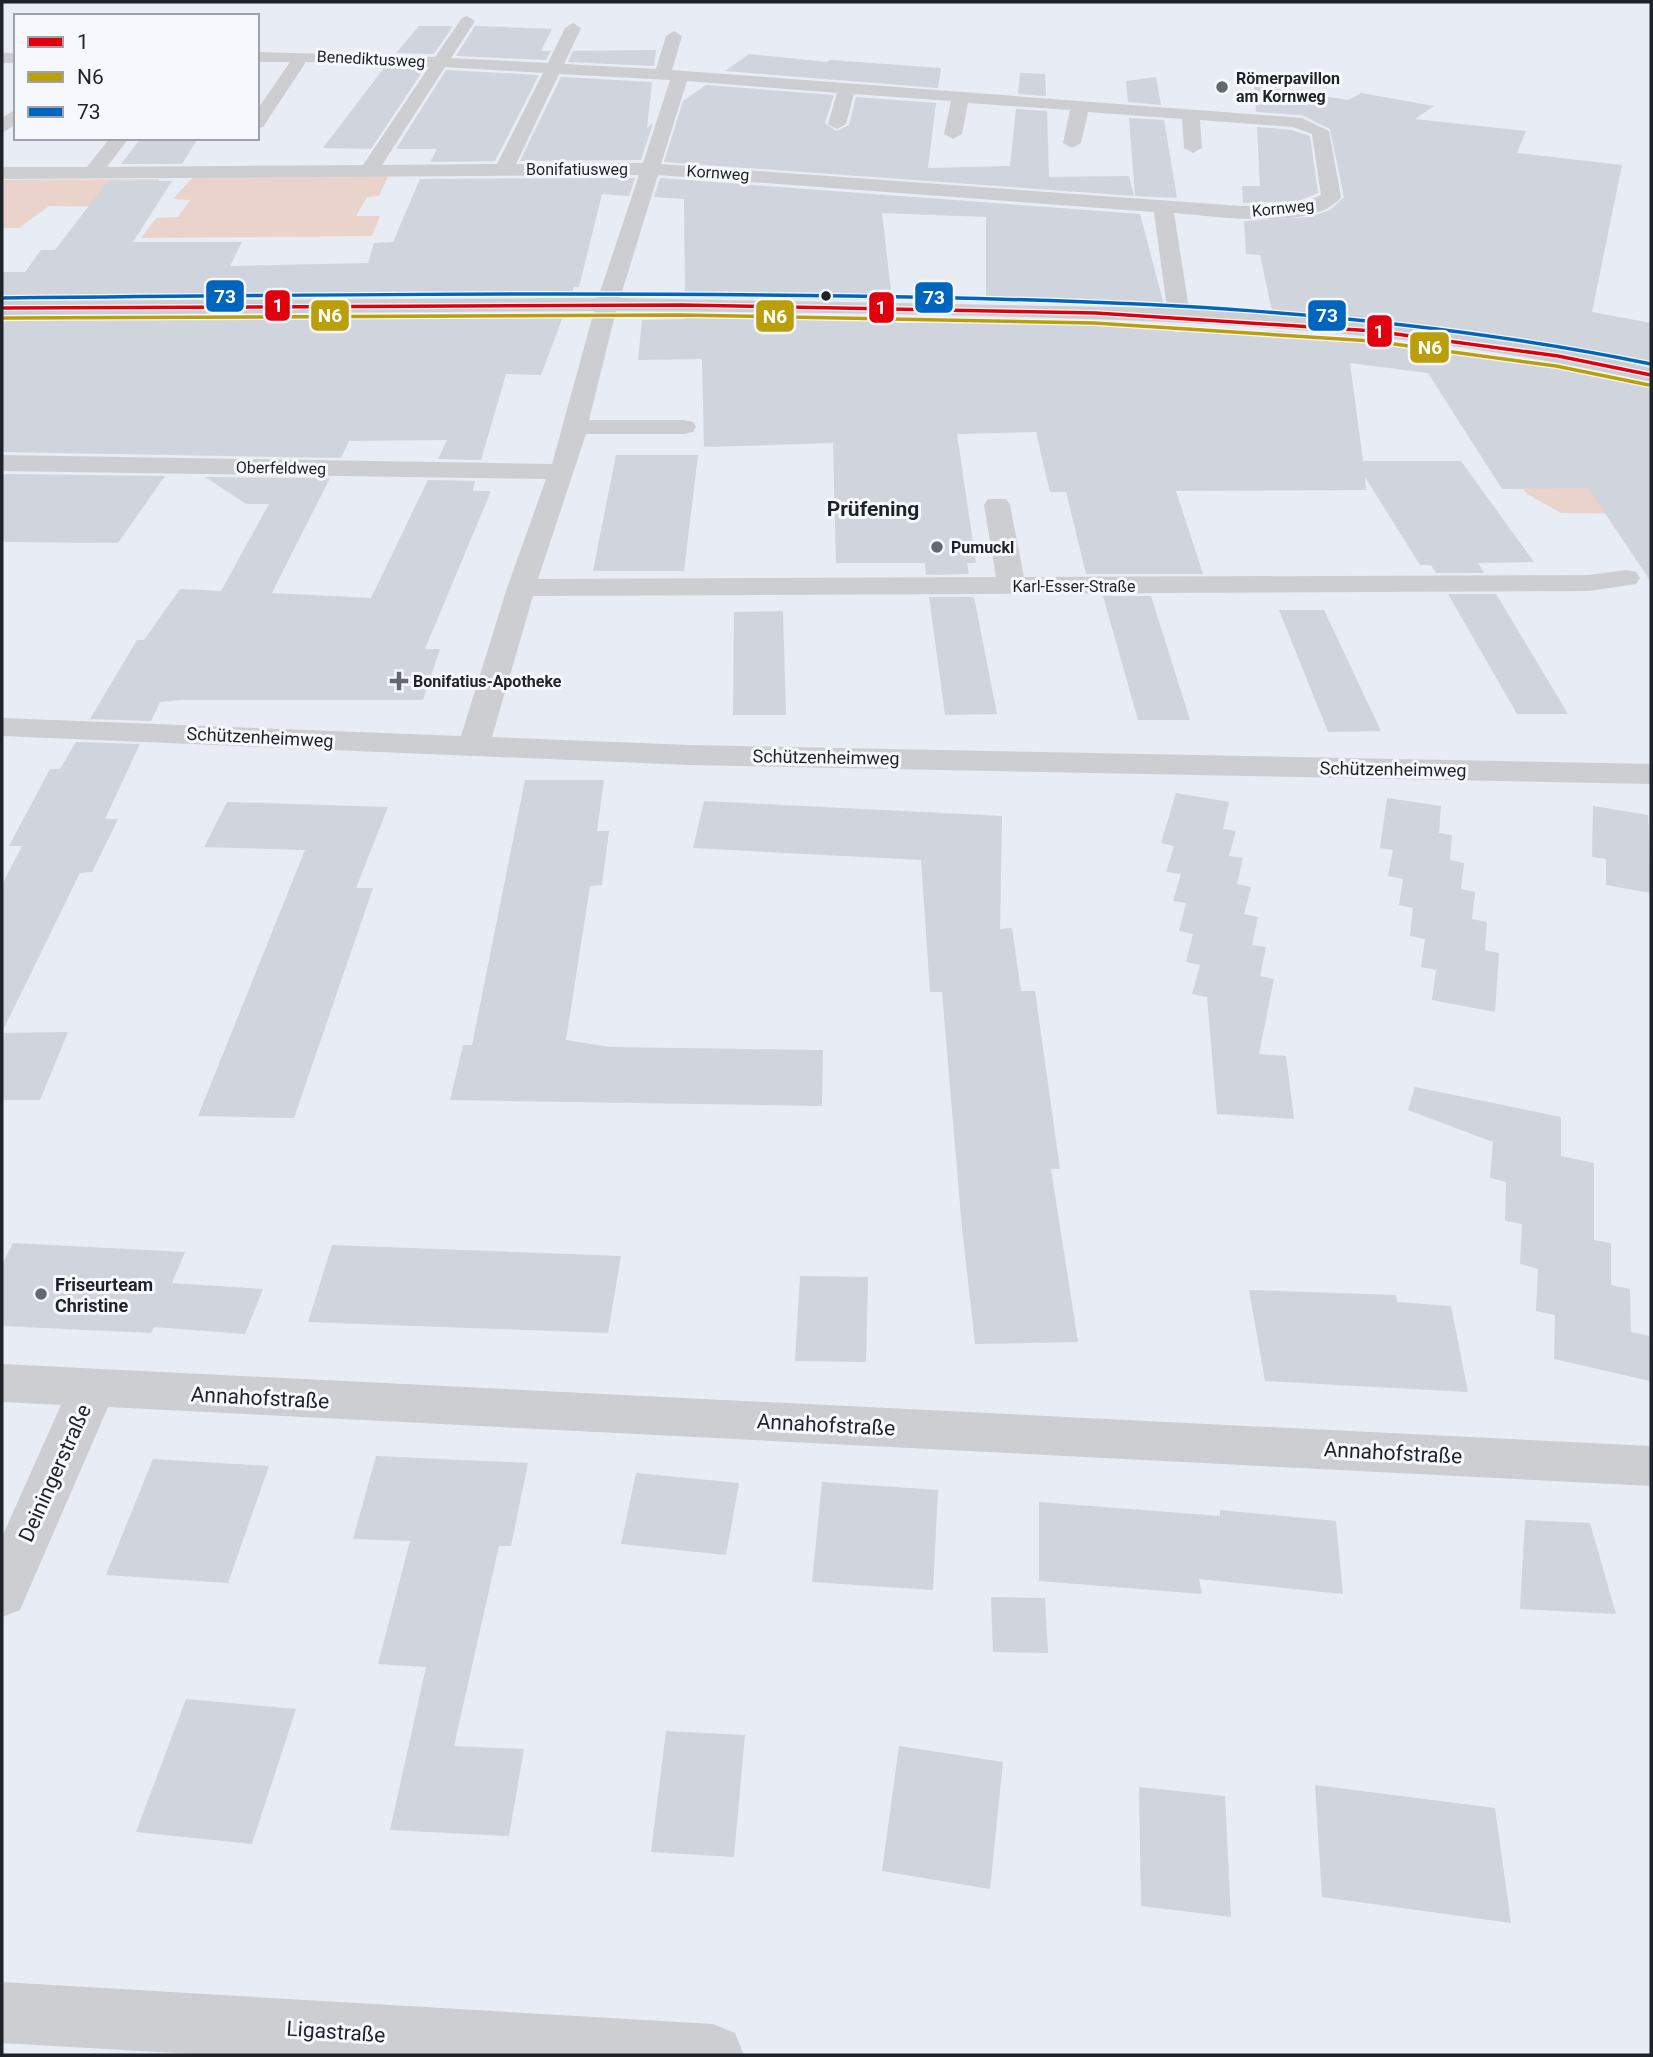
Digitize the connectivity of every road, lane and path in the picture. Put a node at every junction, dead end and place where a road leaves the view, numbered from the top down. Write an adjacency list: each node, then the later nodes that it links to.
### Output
1 (467, 21): 6 (street, Benediktusweg)
2 (573, 29): 7 (street)
3 (674, 36): 8 (street)
4 (302, 56): 5 (street, Benediktusweg); 6 (street, Benediktusweg); 13 (street, Benediktusweg)
5 (259, 57)
6 (440, 62): 7 (street, Benediktusweg); 23 (street, Benediktusweg)
7 (553, 68): 8 (street, Benediktusweg); 21 (street, Bonifatiusweg)
8 (671, 76): 9 (street, Kornweg); 22 (street)
9 (847, 88): 10 (street, Kornweg); 14 (street)
10 (961, 97): 11 (street, Kornweg); 15 (street)
11 (1080, 106): 12 (street, Kornweg); 17 (street)
12 (1191, 114): 18 (street); 28 (street, Kornweg)
13 (259, 120)
14 (837, 124)
15 (953, 134)
16 (118, 140): 26 (street)
17 (1072, 143)
18 (1194, 148)
19 (240, 149): 24 (street)
20 (339, 151): 25 (street)
21 (504, 169): 22 (street, Bonifatiusweg); 23 (street, Bonifatiusweg)
22 (649, 169): 28 (street, Kornweg); 29 (street)
23 (369, 170): 25 (street, Bonifatiusweg)
24 (226, 171): 25 (street, Bonifatiusweg); 26 (street, Bonifatiusweg)
25 (325, 171)
26 (93, 172): 27 (street, Bonifatiusweg)
27 (2, 173)
28 (1164, 209): 31 (street)
29 (607, 303): 30 (street); 31 (street); 33 (street)
30 (2, 308)
31 (1179, 315): 32 (street)
32 (1651, 374)
33 (575, 427): 34 (street); 36 (street)
34 (684, 427)
35 (2, 463): 36 (street, Oberfeldweg)
36 (560, 472): 40 (street)
37 (997, 505): 39 (street)
38 (1626, 578): 39 (street, Karl-Esser-Straße)
39 (1013, 586): 40 (street, Karl-Esser-Straße)
40 (521, 589): 42 (street)
41 (2, 727): 42 (street, Schützenheimweg)
42 (474, 746): 43 (street, Schützenheimweg)
43 (1651, 774)
44 (2, 1383): 45 (street, Annahofstraße)
45 (92, 1390): 46 (street, Annahofstraße); 47 (street, Deiningerstraße)
46 (1651, 1466)
47 (2, 1594)
48 (2, 2012): 49 (street, Ligastraße)
49 (713, 2055)

